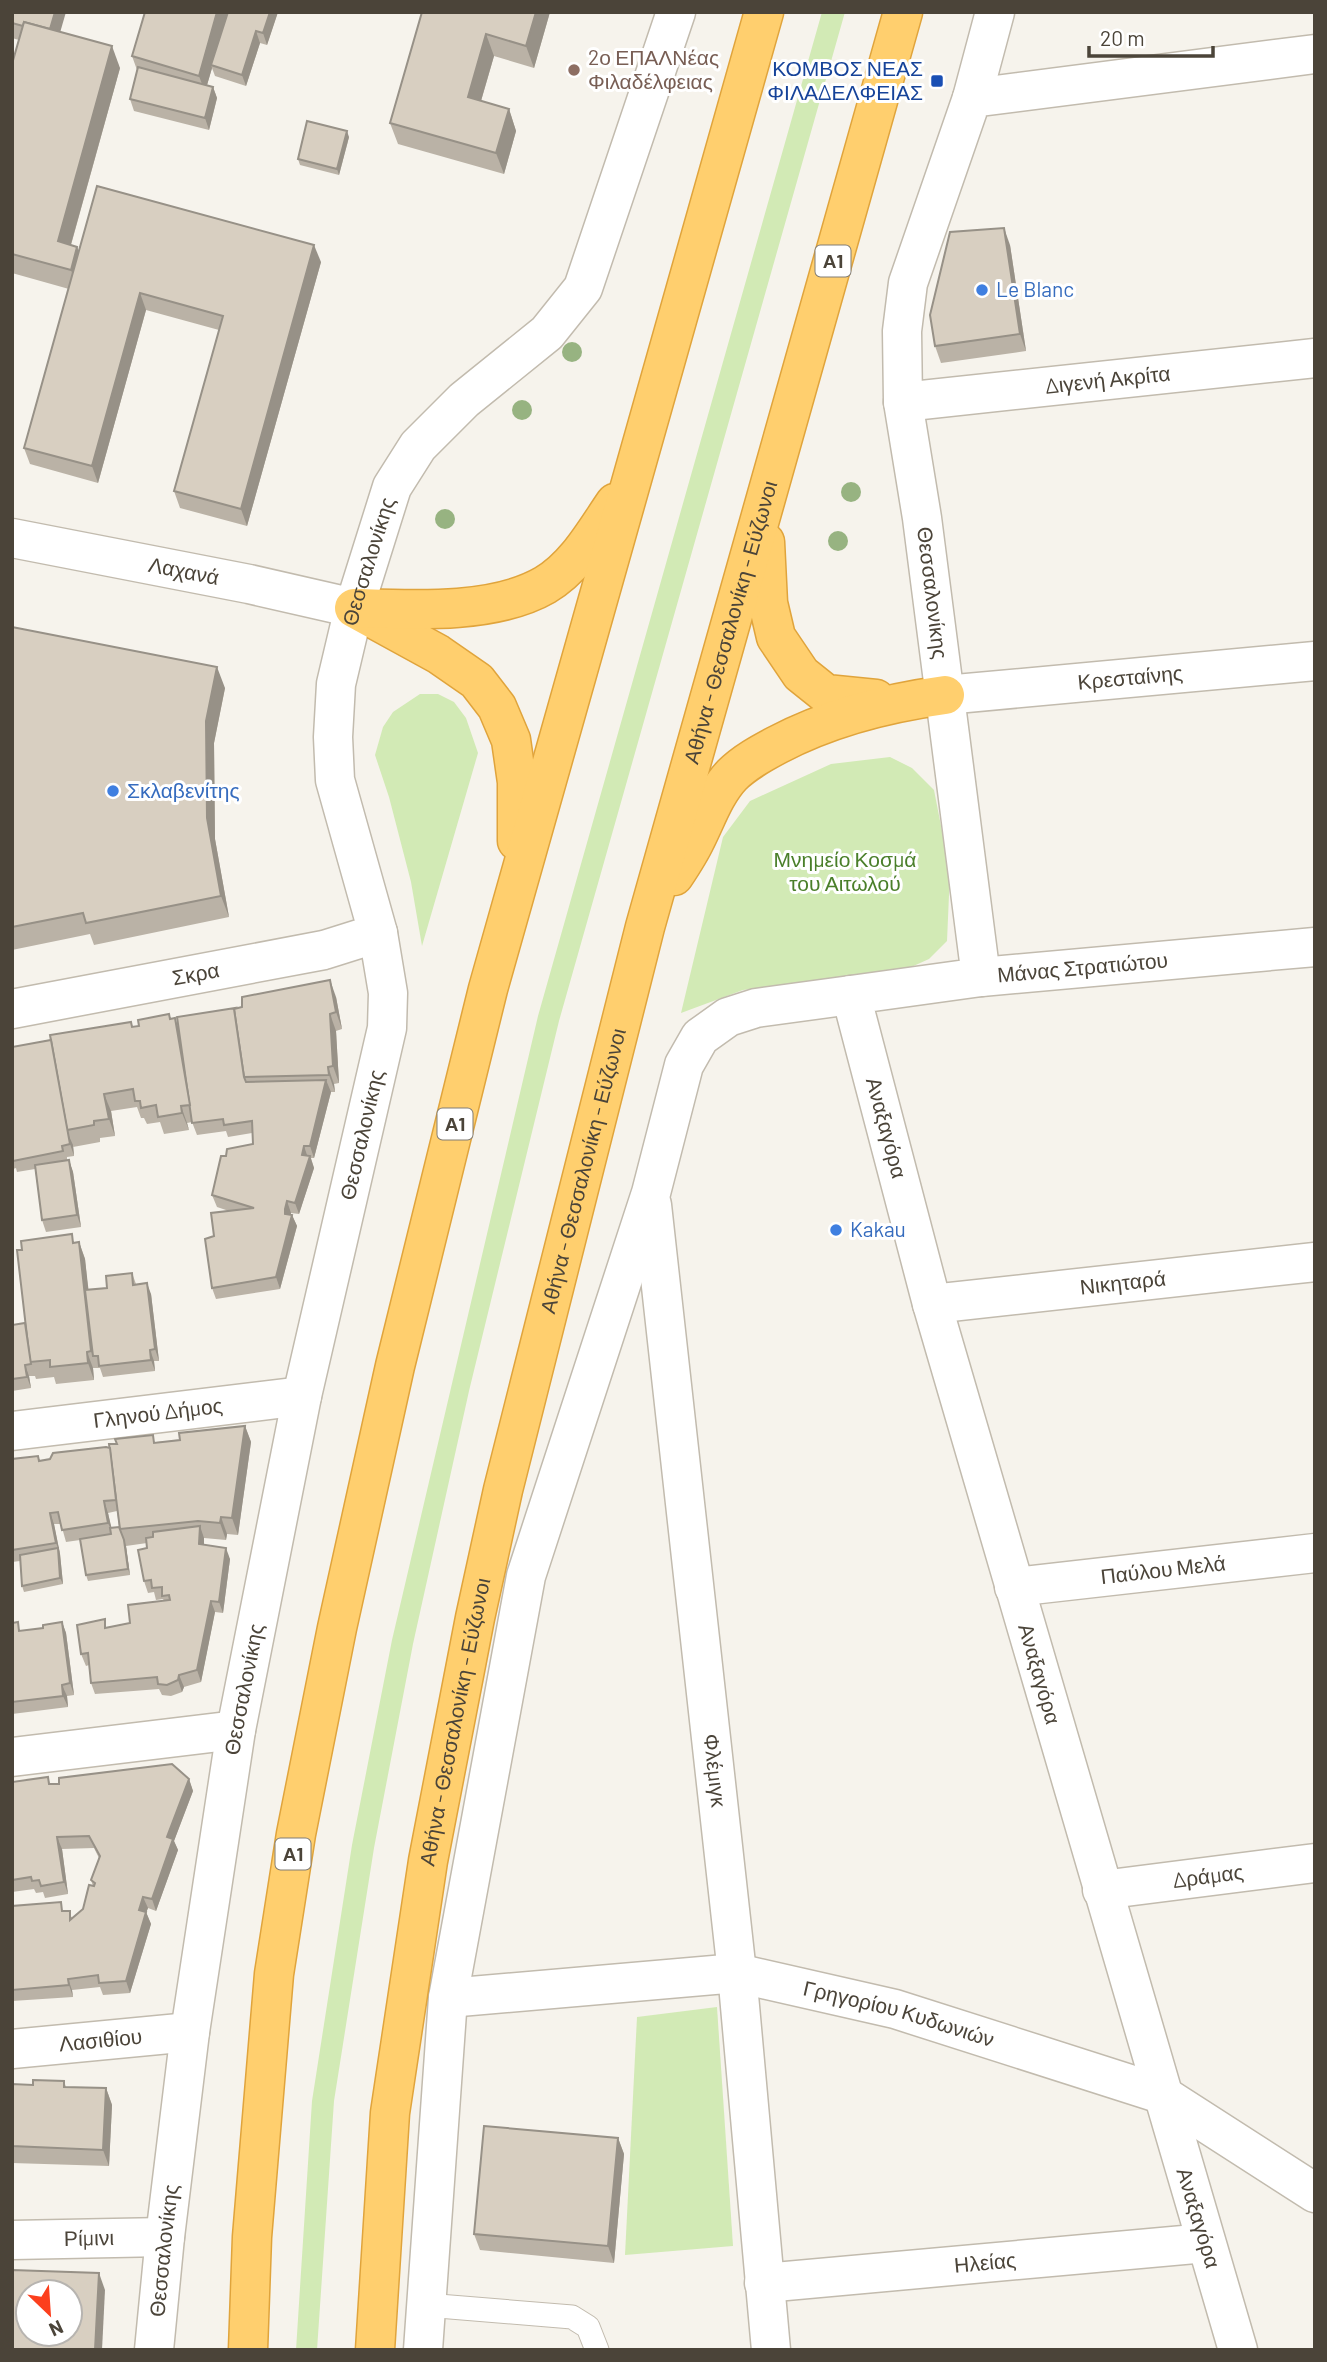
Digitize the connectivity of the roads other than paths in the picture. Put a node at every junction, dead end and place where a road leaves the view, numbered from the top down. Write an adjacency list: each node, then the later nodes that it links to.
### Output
1 (676, 12): 12 (street, Θεσσαλονίκης)
2 (764, 12): 9 (highway, Α1)
3 (903, 12): 10 (highway, Αθήνα - Θεσσαλονίκη - Εύζωνοι / Α1)
4 (995, 12): 6 (street, Θεσσαλονίκης)
5 (1315, 54): 6 (street)
6 (972, 98): 8 (street, Θεσσαλονίκης)
7 (1315, 358): 8 (street, Διγενή Ακρίτα)
8 (903, 402): 14 (street, Θεσσαλονίκης)
9 (636, 463): 12 (highway); 16 (highway, Α1)
10 (763, 509): 15 (highway); 17 (highway, Αθήνα - Θεσσαλονίκη - Εύζωνοι / Α1)
11 (12, 538): 12 (street, Λαχανά)
12 (354, 608): 16 (highway); 18 (street, Θεσσαλονίκης)
13 (1315, 661): 14 (street, Κρεσταίνης)
14 (945, 695): 15 (highway); 20 (street, Θεσσαλονίκης)
15 (896, 702): 17 (highway)
16 (518, 883): 46 (highway, Α1)
17 (645, 927): 47 (highway, Αθήνα - Θεσσαλονίκη - Εύζωνοι / Α1)
18 (379, 933): 22 (street, Σκρα); 26 (street, Θεσσαλονίκης)
19 (1315, 947): 20 (street, Μάνας Στρατιώτου)
20 (981, 977): 21 (street, Μάνας Στρατιώτου)
21 (851, 995): 23 (street); 25 (street, Αναξαγόρα)
22 (12, 1009)
23 (651, 1193): 34 (street, Φλέμιγκ); 35 (street)
24 (1315, 1262): 25 (street, Νικηταρά)
25 (932, 1304): 29 (street, Αναξαγόρα)
26 (302, 1396): 27 (street, Γληνού Δήμος); 30 (street, Θεσσαλονίκης)
27 (12, 1431)
28 (1315, 1553): 29 (street, Παύλου Μελά)
29 (1014, 1587): 33 (street, Αναξαγόρα)
30 (236, 1730): 31 (street); 36 (street, Θεσσαλονίκης)
31 (12, 1757)
32 (1315, 1863): 33 (street, Δράμας)
33 (1102, 1890): 38 (street, Αναξαγόρα)
34 (737, 1973): 35 (street, Γρηγορίου Κυδωνιών); 38 (street, Γρηγορίου Κυδωνιών); 43 (street, Φλέμιγκ)
35 (448, 1998): 44 (street)
36 (190, 2032): 37 (street, Λασιθίου); 40 (street, Θεσσαλονίκης)
37 (12, 2049)
38 (1161, 2094): 39 (street, Γρηγορίου Κυδωνιών); 42 (street, Αναξαγόρα)
39 (1315, 2193)
40 (164, 2237): 41 (street, Ρίμινι); 45 (street, Θεσσαλονίκης)
41 (12, 2239)
42 (1206, 2243): 43 (street, Ηλείας); 51 (street, Αναξαγόρα)
43 (764, 2283): 50 (street, Φλέμιγκ)
44 (426, 2305): 48 (street); 49 (lane)
45 (154, 2350)
46 (248, 2350)
47 (375, 2350)
48 (423, 2350)
49 (597, 2350)
50 (771, 2350)
51 (1238, 2350)

